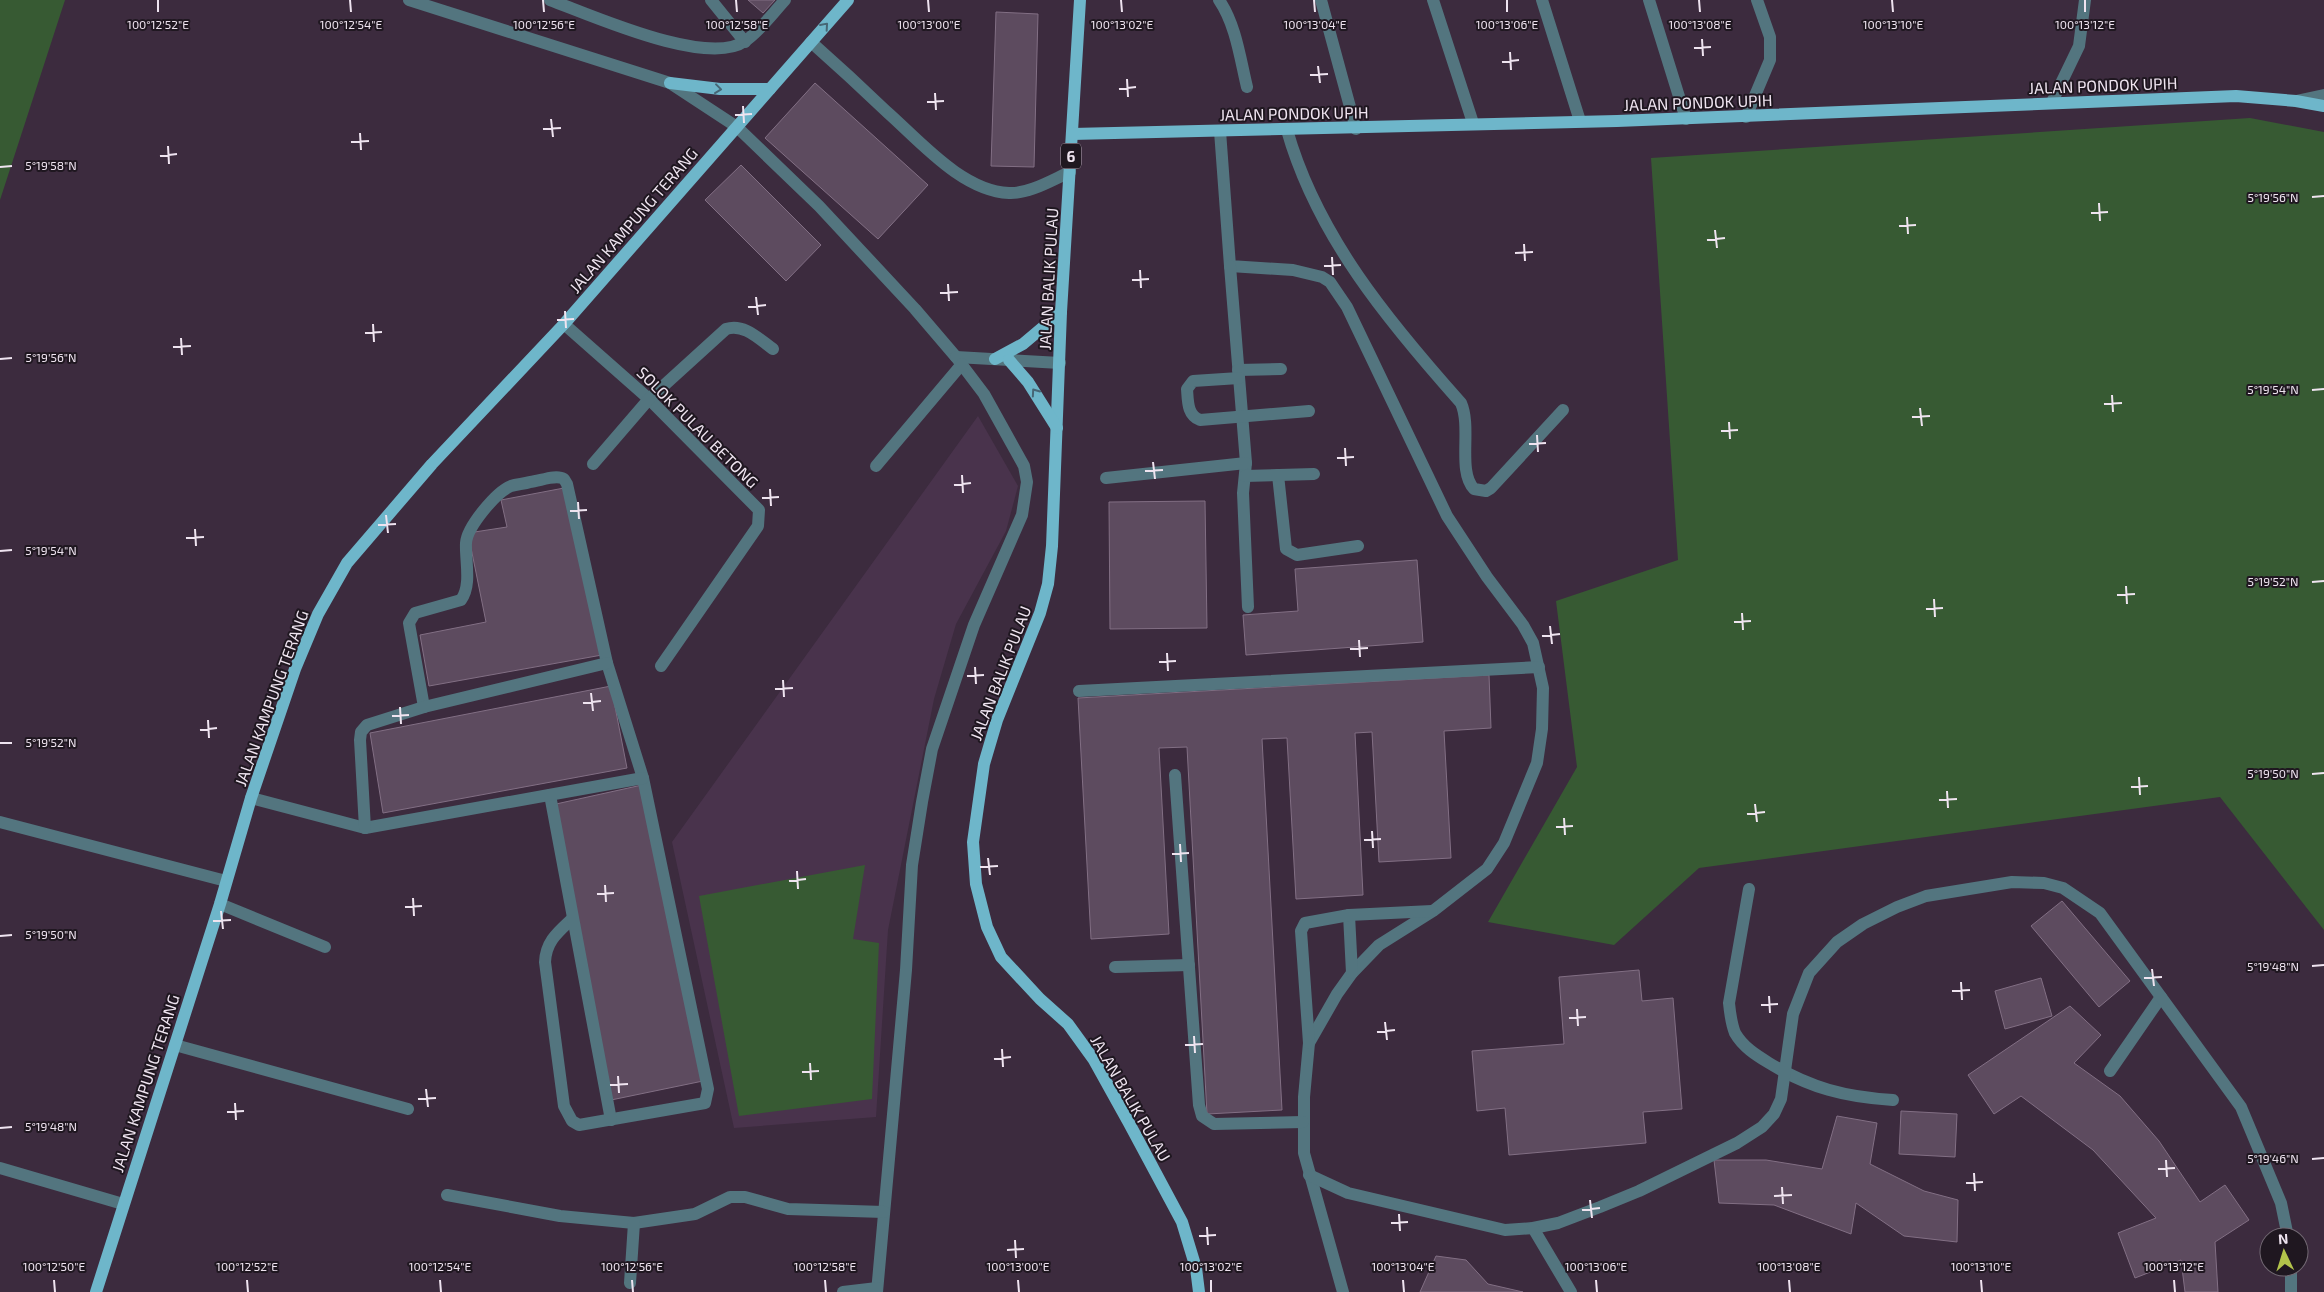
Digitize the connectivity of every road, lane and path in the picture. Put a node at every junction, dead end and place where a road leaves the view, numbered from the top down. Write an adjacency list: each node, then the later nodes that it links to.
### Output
1 (409, 0): 16 (street)
2 (550, 0): 14 (street)
3 (711, 0): 14 (street)
4 (786, 0): 14 (street)
5 (848, 0): 15 (main road, JALAN KAMPUNG TERANG, one-way to 5)
6 (1080, 0): 31 (main road, JALAN BALIK PULAU / 6)
7 (1219, 0): 17 (street)
8 (1321, 0): 28 (street)
9 (1433, 0): 26 (street)
10 (1542, 0): 25 (street)
11 (1649, 0): 24 (street)
12 (1758, 0): 23 (street)
13 (2084, 0): 21 (street)
14 (745, 42)
15 (811, 42): 18 (main road, JALAN KAMPUNG TERANG); 32 (street)
16 (670, 83): 18 (main road, one-way to 18); 27 (street)
17 (1247, 87)
18 (770, 89): 27 (main road, JALAN KAMPUNG TERANG)
19 (2324, 95): 20 (street)
20 (2296, 100): 21 (main road, JALAN PONDOK UPIH); 22 (main road, JALAN PONDOK UPIH)
21 (2052, 102): 23 (main road, JALAN PONDOK UPIH)
22 (2324, 106)
23 (1746, 116): 24 (main road, JALAN PONDOK UPIH)
24 (1686, 119): 25 (main road, JALAN PONDOK UPIH)
25 (1580, 121): 26 (main road, JALAN PONDOK UPIH)
26 (1473, 123): 28 (main road, JALAN PONDOK UPIH)
27 (737, 126): 35 (main road, JALAN KAMPUNG TERANG); 38 (street)
28 (1356, 128): 29 (main road, JALAN PONDOK UPIH)
29 (1287, 130): 30 (main road, JALAN PONDOK UPIH); 44 (street)
30 (1220, 131): 31 (main road, JALAN PONDOK UPIH); 33 (street)
31 (1072, 134): 32 (main road, JALAN BALIK PULAU / 6)
32 (1070, 172): 34 (main road, JALAN BALIK PULAU / 6)
33 (1230, 266): 42 (street); 58 (street)
34 (1061, 312): 37 (main road); 40 (main road, JALAN BALIK PULAU / 6)
35 (564, 324): 43 (street, SOLOK PULAU BETONG); 64 (main road, JALAN KAMPUNG TERANG)
36 (773, 349): 43 (street)
37 (995, 359): 38 (street); 39 (street)
38 (959, 360): 49 (street); 90 (street)
39 (1009, 360): 40 (street); 47 (main road, one-way to 39)
40 (1060, 363): 47 (main road, JALAN BALIK PULAU / 6)
41 (1281, 369): 42 (street)
42 (1238, 374): 46 (street); 46 (street)
43 (650, 400): 48 (street); 57 (street, SOLOK PULAU BETONG)
44 (1563, 410)
45 (1309, 412): 46 (street)
46 (1242, 417): 50 (street)
47 (1057, 428): 99 (main road, JALAN BALIK PULAU / 6)
48 (593, 464)
49 (876, 466)
50 (1245, 470): 51 (street); 53 (street); 55 (street)
51 (1278, 474): 52 (street); 54 (street)
52 (1314, 474)
53 (1106, 478)
54 (1358, 546)
55 (1248, 608)
56 (607, 663): 60 (street); 60 (street); 62 (street)
57 (661, 666)
58 (1540, 667): 59 (street); 70 (street)
59 (1079, 691)
60 (424, 707): 66 (street)
61 (1175, 775): 74 (street)
62 (643, 778): 63 (street); 84 (street)
63 (550, 795): 66 (street); 72 (street)
64 (251, 798): 66 (street); 67 (main road, JALAN KAMPUNG TERANG)
65 (0, 822): 67 (street)
66 (364, 828)
67 (226, 881): 69 (main road, JALAN KAMPUNG TERANG)
68 (1749, 889): 81 (street)
69 (220, 904): 73 (street); 79 (main road, JALAN KAMPUNG TERANG)
70 (1433, 911): 71 (street); 76 (street)
71 (1349, 915): 76 (street); 78 (street)
72 (571, 920): 84 (street); 84 (street)
73 (325, 948)
74 (1189, 965): 75 (street); 85 (street)
75 (1116, 967)
76 (1352, 973): 78 (street)
77 (2161, 997): 80 (street); 81 (street); 92 (street)
78 (1309, 1043): 85 (street)
79 (175, 1045): 83 (street); 89 (main road, JALAN KAMPUNG TERANG)
80 (2110, 1072)
81 (1785, 1073): 82 (street); 93 (street)
82 (1893, 1100)
83 (408, 1110)
84 (611, 1120)
85 (1302, 1122): 87 (street)
86 (0, 1168): 89 (street)
87 (1309, 1174): 93 (street); 100 (street)
88 (447, 1195): 91 (street)
89 (123, 1204): 97 (main road, JALAN KAMPUNG TERANG)
90 (884, 1212): 91 (street); 96 (street)
91 (634, 1224): 95 (street)
92 (2286, 1227)
93 (1533, 1228): 101 (street)
94 (2291, 1277): 102 (street)
95 (630, 1283)
96 (877, 1290): 98 (street)
97 (96, 1292)
98 (843, 1292)
99 (1198, 1292)
100 (1343, 1292)
101 (1571, 1292)
102 (2291, 1292)

